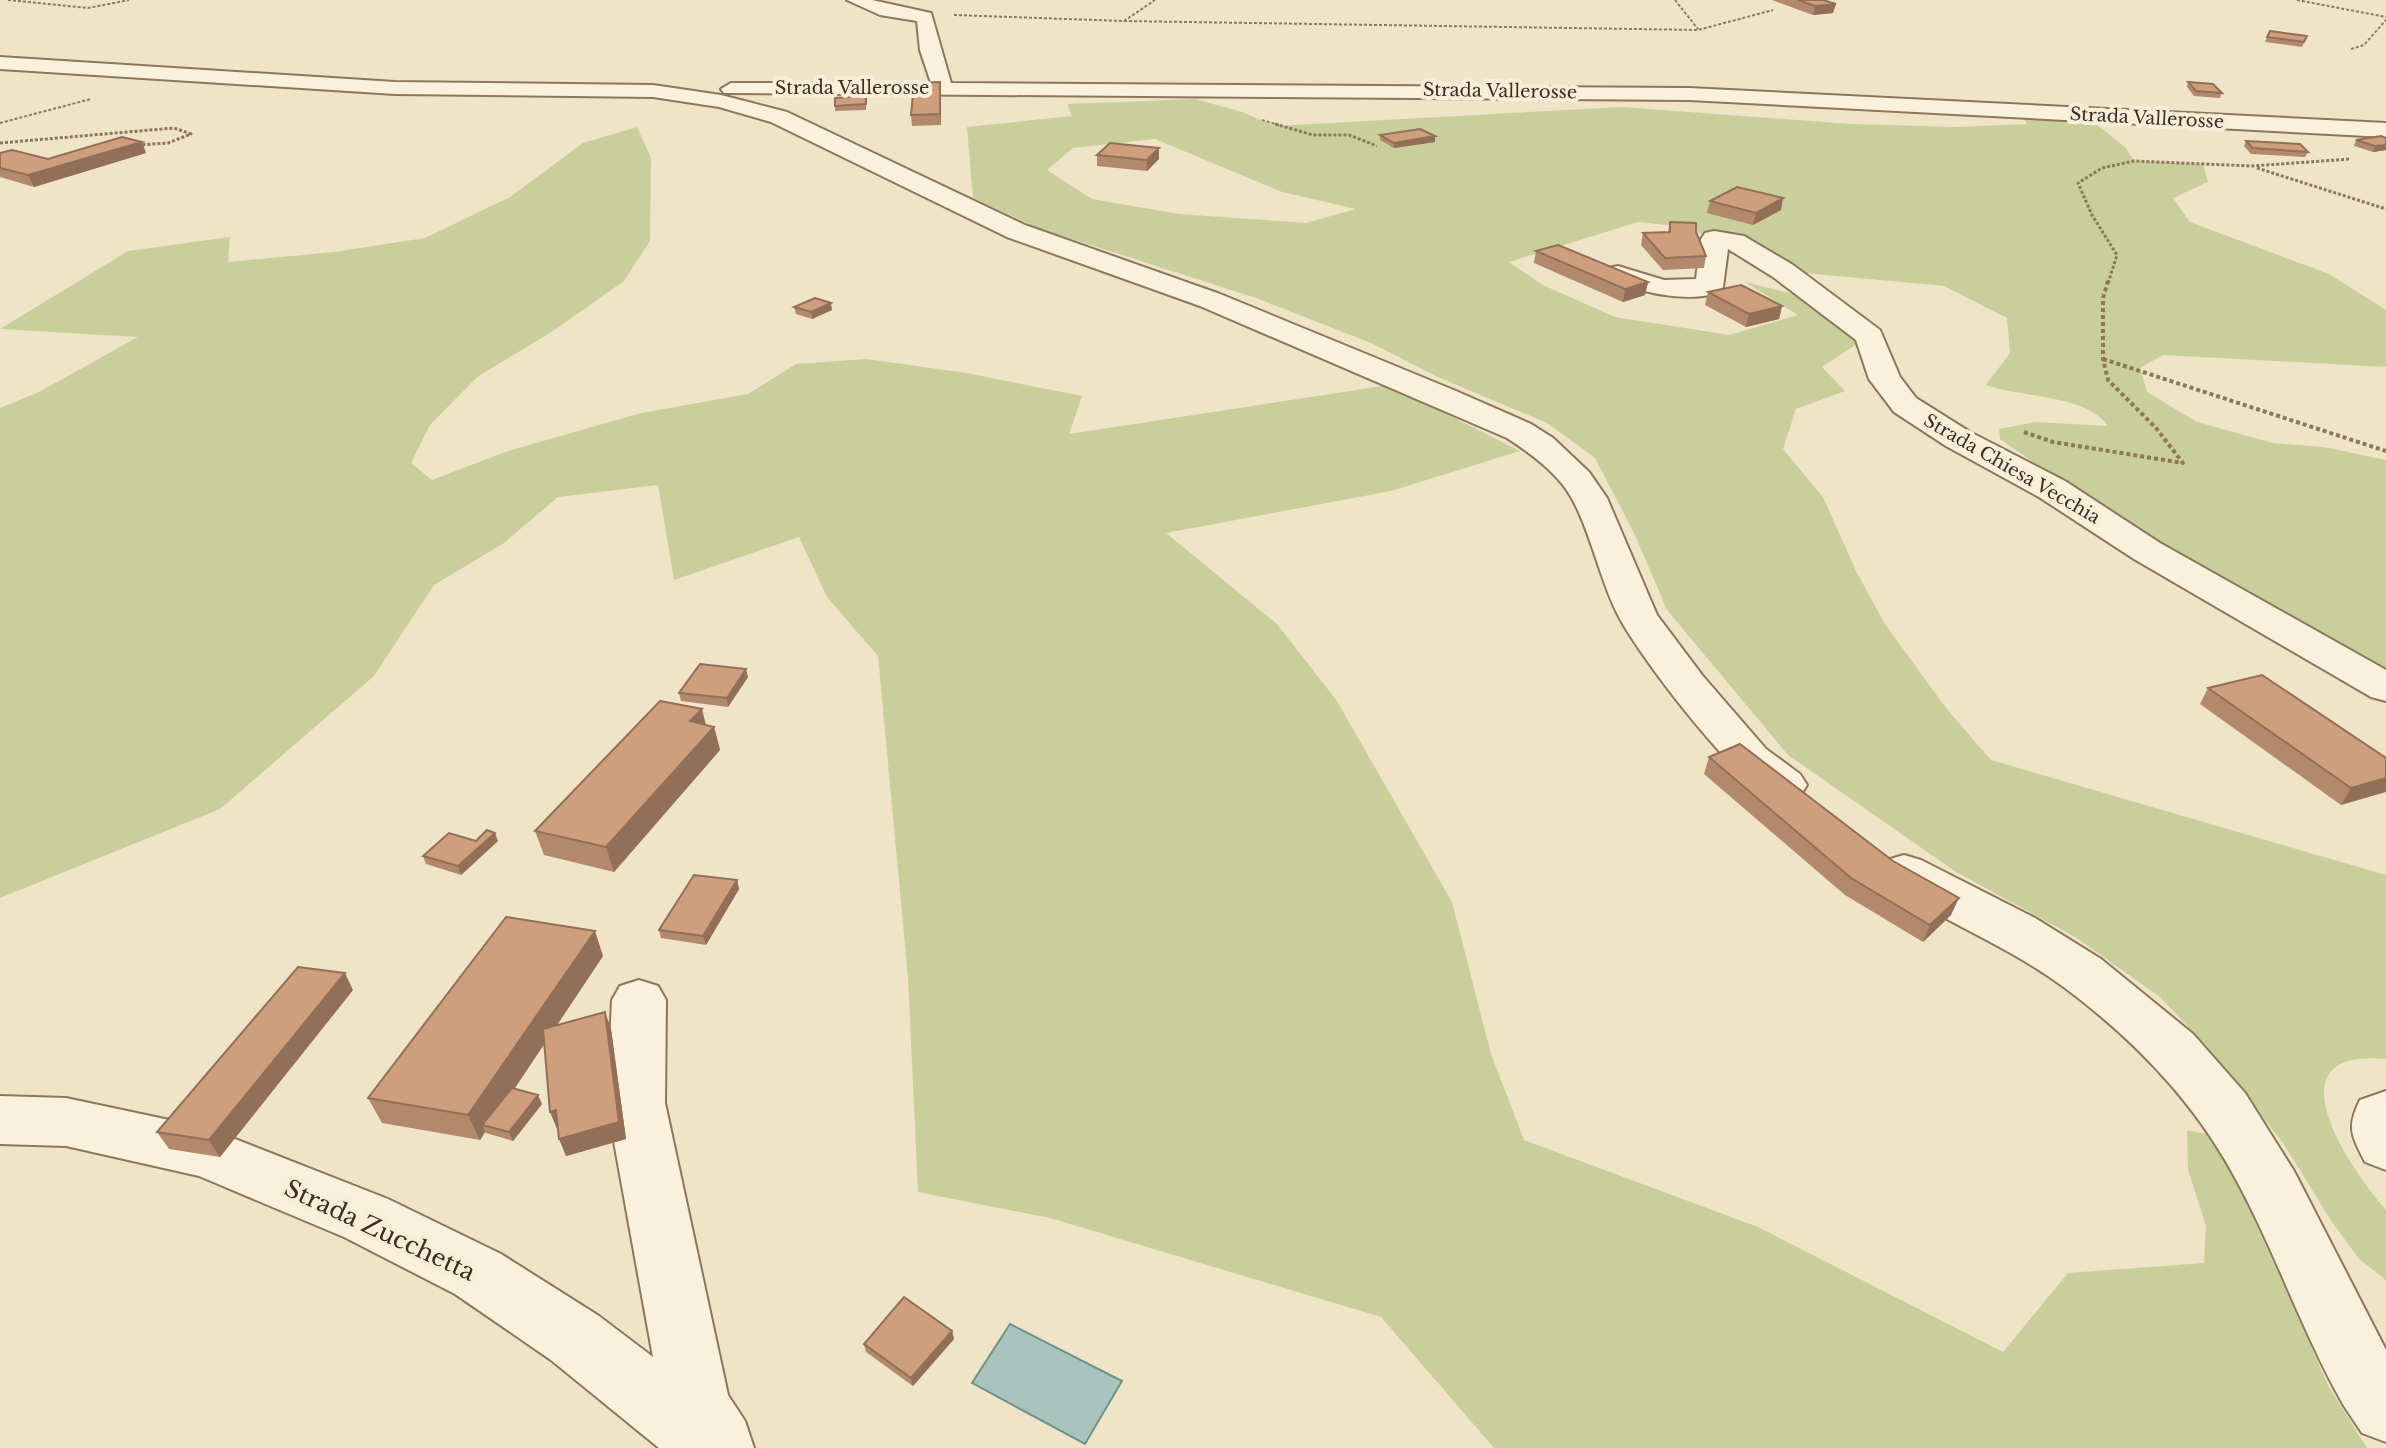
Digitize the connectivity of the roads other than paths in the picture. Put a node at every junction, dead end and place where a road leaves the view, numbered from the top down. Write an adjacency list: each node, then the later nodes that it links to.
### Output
1 (856, 0): 3 (street)
2 (0, 63): 4 (street)
3 (943, 88): 4 (street, Strada Vallerosse); 5 (street, Strada Vallerosse)
4 (613, 89): 8 (street)
5 (2386, 130)
6 (1618, 274): 7 (street, Strada Chiesa Vecchia)
7 (2386, 688)
8 (1805, 802)
9 (1880, 857): 14 (street)
10 (639, 1000): 16 (street)
11 (2386, 1115): 13 (street)
12 (0, 1120): 15 (street, Strada Zucchetta)
13 (2386, 1145)
14 (2386, 1409)
15 (714, 1448)
16 (722, 1448)

